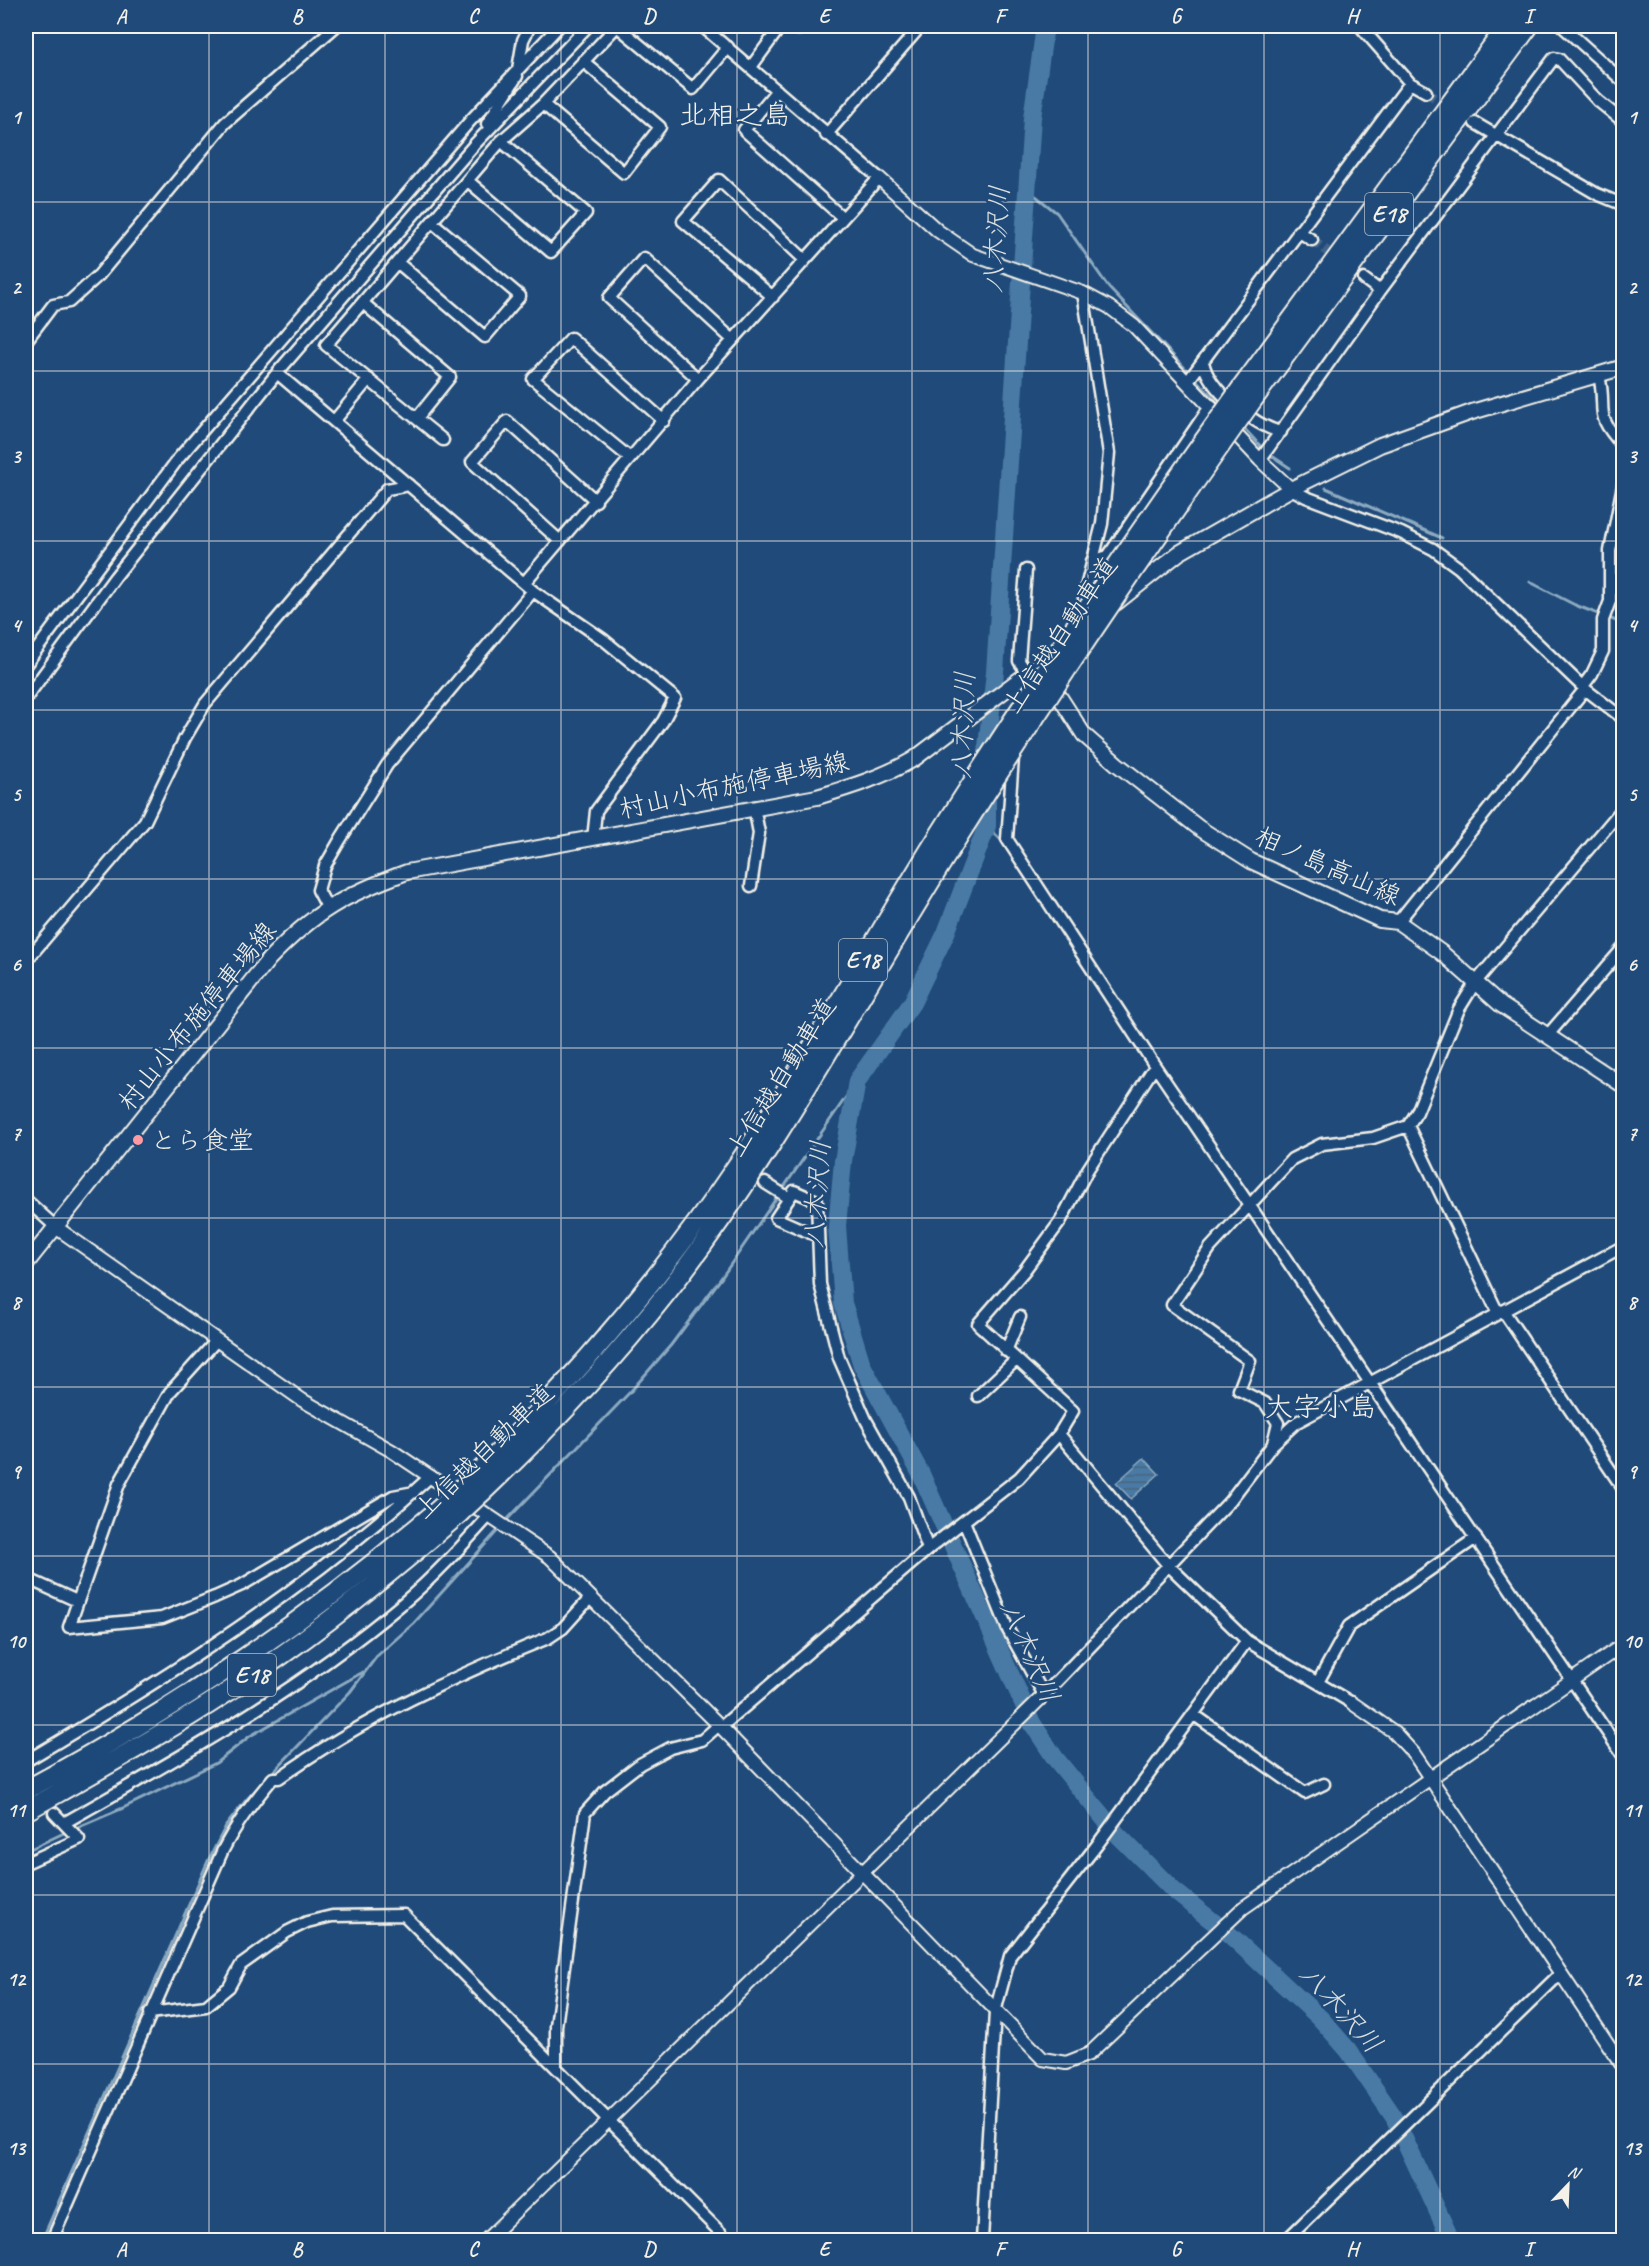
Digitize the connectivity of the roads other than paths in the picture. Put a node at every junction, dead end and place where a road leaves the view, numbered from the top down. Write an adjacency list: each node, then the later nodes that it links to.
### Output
1 (336, 26): 44 (street)
2 (530, 26): 17 (street)
3 (560, 26): 14 (street)
4 (588, 26): 28 (street)
5 (617, 26): 13 (street); 15 (street)
6 (702, 26): 13 (street)
7 (781, 26): 8 (street); 16 (street)
8 (805, 26)
9 (921, 26): 25 (street)
10 (1360, 26): 18 (street)
11 (1562, 26): 19 (street)
12 (1520, 28): 110 (highway, 上信越自動車道 / E18, bridge)
13 (728, 47): 16 (street)
14 (532, 53): 17 (street); 28 (street)
15 (583, 61): 22 (street); 22 (street)
16 (751, 67): 20 (street)
17 (518, 69): 72 (street)
18 (1410, 82): 21 (street); 34 (street)
19 (1623, 82)
20 (777, 90): 25 (street); 32 (street)
21 (1426, 92)
22 (543, 104): 27 (street)
23 (1623, 122): 26 (street)
24 (1475, 123): 26 (street)
25 (826, 135): 29 (street)
26 (1495, 136): 31 (street); 39 (street)
27 (501, 141): 30 (street); 30 (street)
28 (474, 145): 47 (street)
29 (879, 178): 32 (street); 40 (street)
30 (468, 181): 33 (street)
31 (1623, 206)
32 (842, 217): 36 (street)
33 (432, 222): 37 (street); 37 (street)
34 (1299, 231): 35 (street); 45 (street)
35 (1311, 240)
36 (805, 260): 41 (street); 41 (street)
37 (397, 262): 42 (street)
38 (1364, 279): 39 (street)
39 (1380, 291): 56 (street)
40 (1083, 293): 49 (street); 66 (street)
41 (773, 297): 43 (street)
42 (363, 303): 50 (street); 53 (street)
43 (733, 340): 51 (street); 51 (street)
44 (26, 341)
45 (1203, 361): 49 (street); 56 (street)
46 (1623, 367): 48 (main road, 村山小布施停車場線)
47 (277, 373): 54 (street); 75 (street)
48 (1599, 375): 58 (street); 63 (main road, 村山小布施停車場線)
49 (1190, 378): 52 (street)
50 (369, 379): 53 (street); 54 (street)
51 (699, 379): 55 (street)
52 (1211, 405): 59 (street); 66 (street)
53 (417, 418): 57 (street)
54 (335, 420): 62 (street)
55 (664, 421): 60 (street); 60 (street)
56 (1281, 432): 59 (street)
57 (443, 440)
58 (1623, 447)
59 (1264, 455): 63 (street)
60 (630, 459): 64 (street)
61 (1623, 480): 74 (street)
62 (409, 485): 68 (street); 84 (street)
63 (1291, 489): 70 (main road, 村山小布施停車場線); 74 (street)
64 (596, 501): 65 (street); 65 (street)
65 (560, 541): 68 (street)
66 (1092, 561): 70 (street)
67 (1026, 570): 73 (street)
68 (524, 583): 69 (street)
69 (533, 591): 79 (street); 81 (street)
70 (1084, 628): 71 (main road, 村山小布施停車場線)
71 (1042, 663): 73 (main road, 村山小布施停車場線); 82 (main road, 相ノ島高山線)
72 (26, 664)
73 (1021, 679): 77 (main road, 村山小布施停車場線); 87 (street)
74 (1584, 687): 76 (street); 82 (street)
75 (26, 698)
76 (1623, 719)
77 (754, 807): 79 (main road, 村山小布施停車場線); 80 (street)
78 (1623, 807): 85 (street)
79 (593, 839): 81 (main road, 村山小布施停車場線)
80 (751, 886)
81 (327, 907): 94 (main road, 村山小布施停車場線)
82 (1398, 922): 85 (main road, 相ノ島高山線)
83 (1623, 947): 86 (street)
84 (26, 960)
85 (1475, 983): 86 (main road, 相ノ島高山線); 89 (street)
86 (1547, 1036): 88 (main road, 相ノ島高山線)
87 (1155, 1066): 93 (street); 101 (street)
88 (1623, 1086)
89 (1408, 1126): 93 (street); 98 (street)
90 (765, 1183): 91 (street)
91 (789, 1198): 95 (street); 95 (street)
92 (26, 1200): 94 (street)
93 (1248, 1204): 103 (street); 106 (street)
94 (57, 1228): 97 (main road, 村山小布施停車場線); 100 (street)
95 (817, 1236): 114 (street)
96 (1623, 1246): 98 (street)
97 (26, 1264)
98 (1504, 1312): 103 (street); 108 (street)
99 (1020, 1317): 101 (street)
100 (216, 1341): 107 (street); 118 (street)
101 (1006, 1351): 102 (street)
102 (1016, 1360): 104 (street); 105 (street)
103 (1369, 1382): 106 (street); 113 (street)
104 (978, 1396)
105 (1059, 1434): 112 (street); 115 (street)
106 (1273, 1444): 115 (street)
107 (431, 1476): 109 (street); 111 (street)
108 (1623, 1490)
109 (414, 1492): 118 (street); 128 (street)
110 (453, 1508): 131 (highway, 上信越自動車道 / E18); 132 (highway, 上信越自動車道 / E18)
111 (492, 1518): 117 (street); 134 (street)
112 (964, 1521): 114 (street); 123 (street)
113 (1476, 1538): 121 (street); 122 (street)
114 (930, 1547): 126 (street)
115 (1167, 1564): 119 (street); 123 (street)
116 (26, 1578): 118 (street)
117 (591, 1597): 126 (street); 139 (street)
118 (77, 1601)
119 (1247, 1641): 122 (street); 125 (street)
120 (1623, 1644): 121 (street)
121 (1571, 1680): 127 (street); 129 (street)
122 (1318, 1682): 124 (street)
123 (1042, 1697): 136 (street)
124 (1352, 1702): 129 (street)
125 (1193, 1714): 130 (street); 138 (street)
126 (720, 1726): 136 (street); 140 (street)
127 (1623, 1757)
128 (26, 1761)
129 (1432, 1780): 137 (street); 138 (street)
130 (1324, 1784)
131 (26, 1790)
132 (26, 1810)
133 (54, 1813): 134 (street)
134 (64, 1822): 135 (street)
135 (26, 1863)
136 (862, 1873): 138 (street); 142 (street)
137 (1560, 1974): 141 (street); 147 (street)
138 (995, 2012): 146 (street)
139 (150, 2013): 140 (street); 143 (street)
140 (556, 2067): 142 (street)
141 (1623, 2068)
142 (609, 2120): 144 (street); 145 (street)
143 (52, 2241)
144 (486, 2241)
145 (728, 2241)
146 (982, 2241)
147 (1286, 2241)

